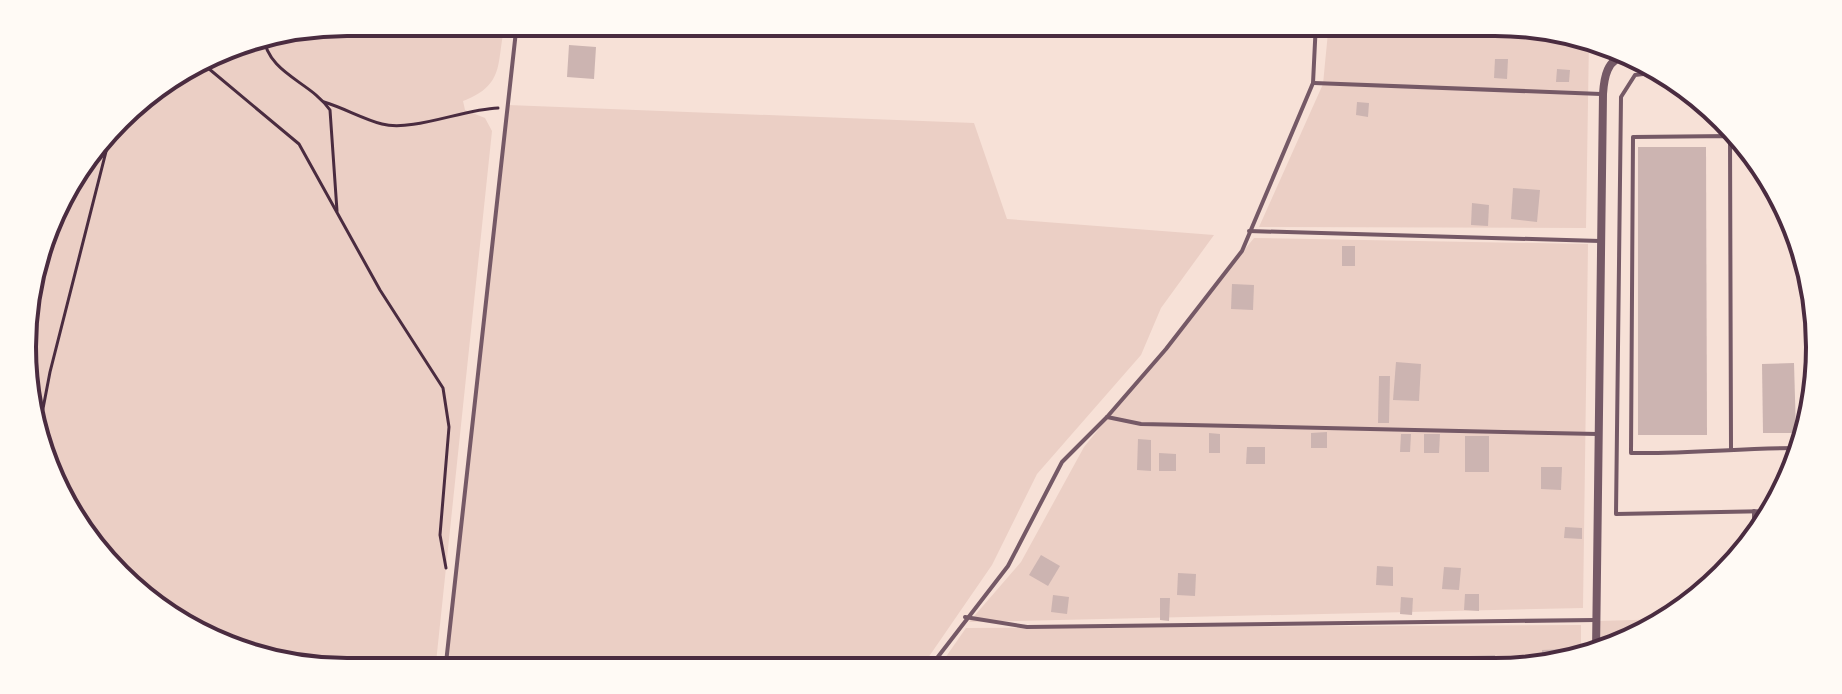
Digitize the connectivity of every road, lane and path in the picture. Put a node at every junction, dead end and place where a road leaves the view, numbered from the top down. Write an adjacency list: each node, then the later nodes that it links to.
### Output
1 (515, 36): 10 (lane)
2 (1315, 36): 7 (lane)
3 (264, 48): 9 (path)
4 (1617, 61): 8 (street)
5 (208, 68): 14 (path)
6 (1643, 74): 22 (lane)
7 (1313, 83): 8 (lane); 15 (lane)
8 (1603, 94): 16 (street)
9 (324, 102): 10 (path); 14 (path)
10 (506, 107): 25 (lane)
11 (1723, 136): 20 (lane)
12 (1730, 143): 20 (lane)
13 (106, 150): 17 (path)
14 (338, 212): 25 (path)
15 (1249, 231): 16 (lane); 18 (lane)
16 (1603, 241): 19 (street)
17 (43, 410)
18 (1107, 417): 19 (lane); 26 (lane)
19 (1600, 434): 27 (street)
20 (1731, 448): 21 (lane)
21 (1789, 448)
22 (1754, 511): 23 (lane); 24 (lane)
23 (1759, 511)
24 (1754, 520)
25 (454, 587): 29 (lane)
26 (965, 617): 27 (lane); 30 (lane)
27 (1597, 620): 28 (street)
28 (1596, 640)
29 (446, 658)
30 (936, 658)

